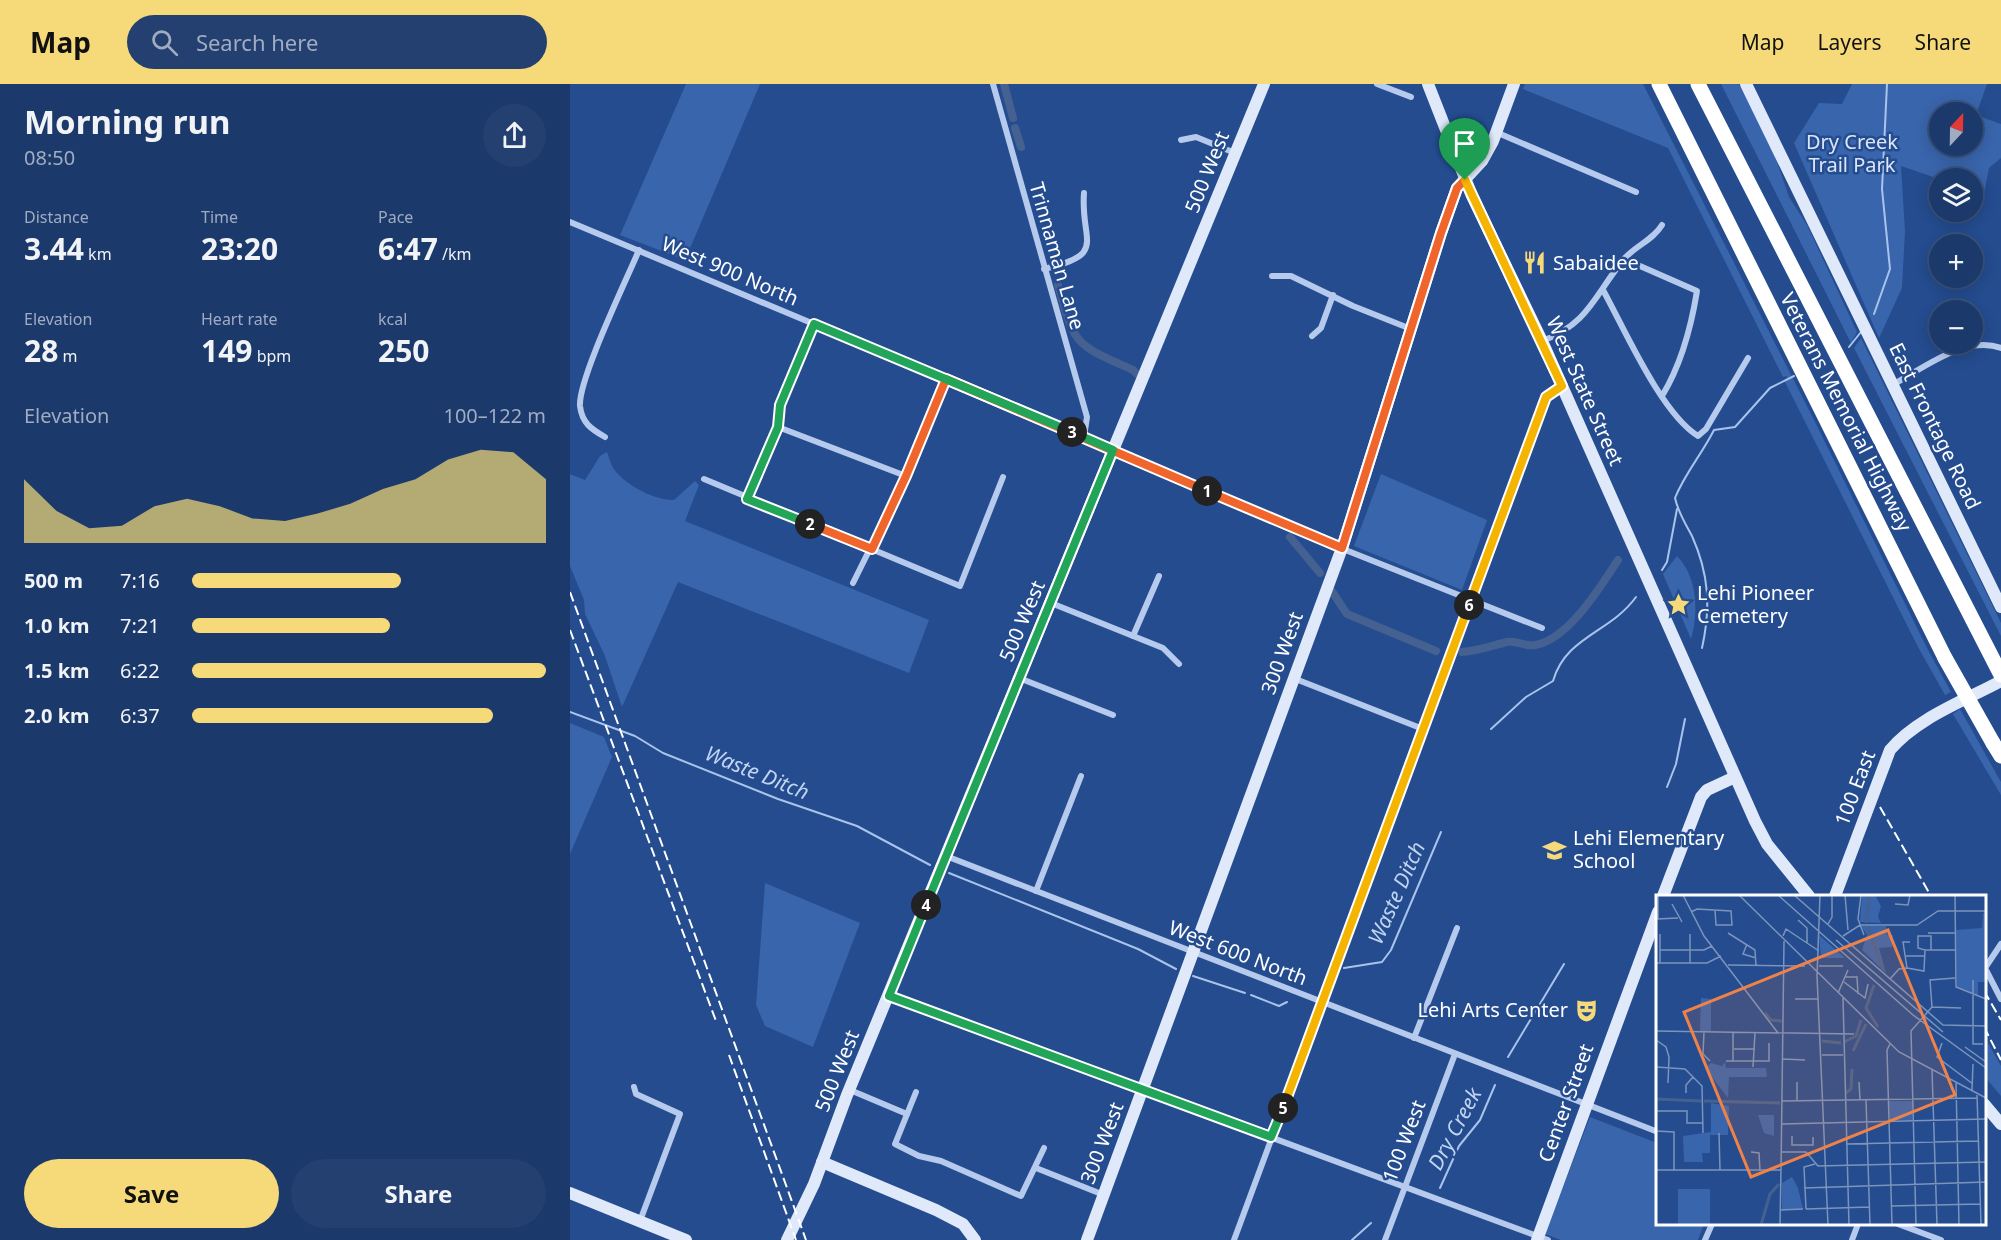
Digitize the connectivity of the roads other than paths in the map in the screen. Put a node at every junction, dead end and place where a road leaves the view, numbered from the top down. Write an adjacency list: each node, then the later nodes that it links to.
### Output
1 (993, 84): 20 (street, Trinnaman Lane)
2 (1264, 84): 12 (street, 500 West)
3 (1377, 84): 9 (street)
4 (1428, 84): 13 (street, West State Street)
5 (1514, 84): 10 (street, 300 West)
6 (1659, 84): 58 (highway, Veterans Memorial Highway, bridge)
7 (1698, 84): 52 (highway, Veterans Memorial Highway)
8 (1746, 84): 31 (street, East Frontage Road)
9 (1411, 97)
10 (1498, 133): 13 (street, 300 West); 14 (street)
11 (1181, 140): 12 (street)
12 (1235, 153): 37 (street, 500 West)
13 (1465, 180): 25 (street, 300 West); 27 (street, West State Street)
14 (1636, 192)
15 (1084, 193): 20 (street)
16 (570, 222): 18 (street, West 900 North)
17 (1662, 225): 19 (street)
18 (639, 250): 24 (street, West 900 North); 35 (street)
19 (1624, 259): 22 (street); 33 (street)
20 (1044, 269): 36 (street, Trinnaman Lane)
21 (1272, 276): 23 (street)
22 (1603, 290): 27 (street); 33 (street)
23 (1333, 295): 25 (street); 26 (street)
24 (814, 324): 30 (street, West 900 North); 34 (street)
25 (1411, 328): 42 (street, 300 West)
26 (1312, 336)
27 (1542, 341): 32 (street, West State Street)
28 (2001, 348): 31 (street)
29 (1748, 358): 33 (street)
30 (946, 379): 36 (street, West 900 North); 38 (street)
31 (1894, 384): 48 (street, East Frontage Road)
32 (1562, 386): 46 (street); 60 (street, West State Street)
33 (1662, 396)
34 (778, 427): 38 (street); 41 (street)
35 (605, 437)
36 (1084, 437): 37 (street, West 900 North)
37 (1113, 450): 42 (street, West 900 North); 47 (street, 500 West)
38 (906, 476): 43 (street)
39 (1003, 477): 43 (street)
40 (704, 480): 41 (street)
41 (747, 499): 43 (street)
42 (1342, 548): 46 (street, West 900 North); 54 (street, 300 West)
43 (872, 549): 45 (street)
44 (1159, 576): 50 (street)
45 (853, 583)
46 (1470, 600): 49 (street, West 900 North); 57 (street)
47 (1051, 603): 50 (street); 53 (street, 500 West)
48 (2001, 607)
49 (1542, 628)
50 (1133, 636): 51 (street)
51 (1179, 663)
52 (2001, 675)
53 (1019, 678): 56 (street); 61 (street, 500 West)
54 (1293, 678): 57 (street); 69 (street, 300 West)
55 (2001, 681): 65 (street, 100 East)
56 (1113, 715)
57 (1423, 729): 74 (street)
58 (1997, 749)
59 (1081, 776): 62 (street)
60 (1735, 777): 63 (street); 64 (street, West State Street)
61 (946, 856): 62 (street, West 600 North); 72 (street, 500 West)
62 (1036, 891): 69 (street, West 600 North)
63 (1664, 895)
64 (1807, 895)
65 (1836, 895)
66 (1656, 917): 81 (street, Center Street)
67 (1456, 928): 75 (street)
68 (2001, 944): 70 (street)
69 (1194, 954): 74 (street, West 600 North); 78 (street, 300 West)
70 (1986, 966)
71 (1986, 970): 73 (street)
72 (889, 996): 78 (street); 79 (street, 500 West)
73 (2001, 999)
74 (1322, 1003): 75 (street, West 600 North); 86 (street)
75 (1414, 1038): 76 (street, West 600 North)
76 (1455, 1054): 81 (street, West 600 North); 90 (street, 100 West)
77 (634, 1087): 93 (street)
78 (1144, 1089): 86 (street); 92 (street, 300 West)
79 (850, 1090): 83 (street); 88 (street, 500 West)
80 (916, 1092): 83 (street)
81 (1587, 1104): 85 (street, West 600 North); 97 (street, Center Street)
82 (1986, 1106): 84 (street)
83 (908, 1114): 89 (street)
84 (2001, 1124)
85 (1656, 1131)
86 (1271, 1137): 90 (street); 103 (street)
87 (1044, 1148): 89 (street)
88 (819, 1168): 99 (street, 500 West); 100 (street, 500 West); 101 (street)
89 (1036, 1168): 92 (street)
90 (1404, 1187): 97 (street); 104 (street, 100 West)
91 (570, 1193): 93 (street)
92 (1104, 1196): 102 (street, 300 West)
93 (640, 1221): 98 (street)
94 (1712, 1225): 105 (street)
95 (1858, 1225): 106 (street)
96 (1901, 1225): 107 (street)
97 (1541, 1239)
98 (686, 1240)
99 (782, 1240)
100 (788, 1240)
101 (975, 1240)
102 (1087, 1240)
103 (1234, 1240)
104 (1385, 1240)
105 (1706, 1240)
106 (1852, 1240)
107 (1941, 1240)

